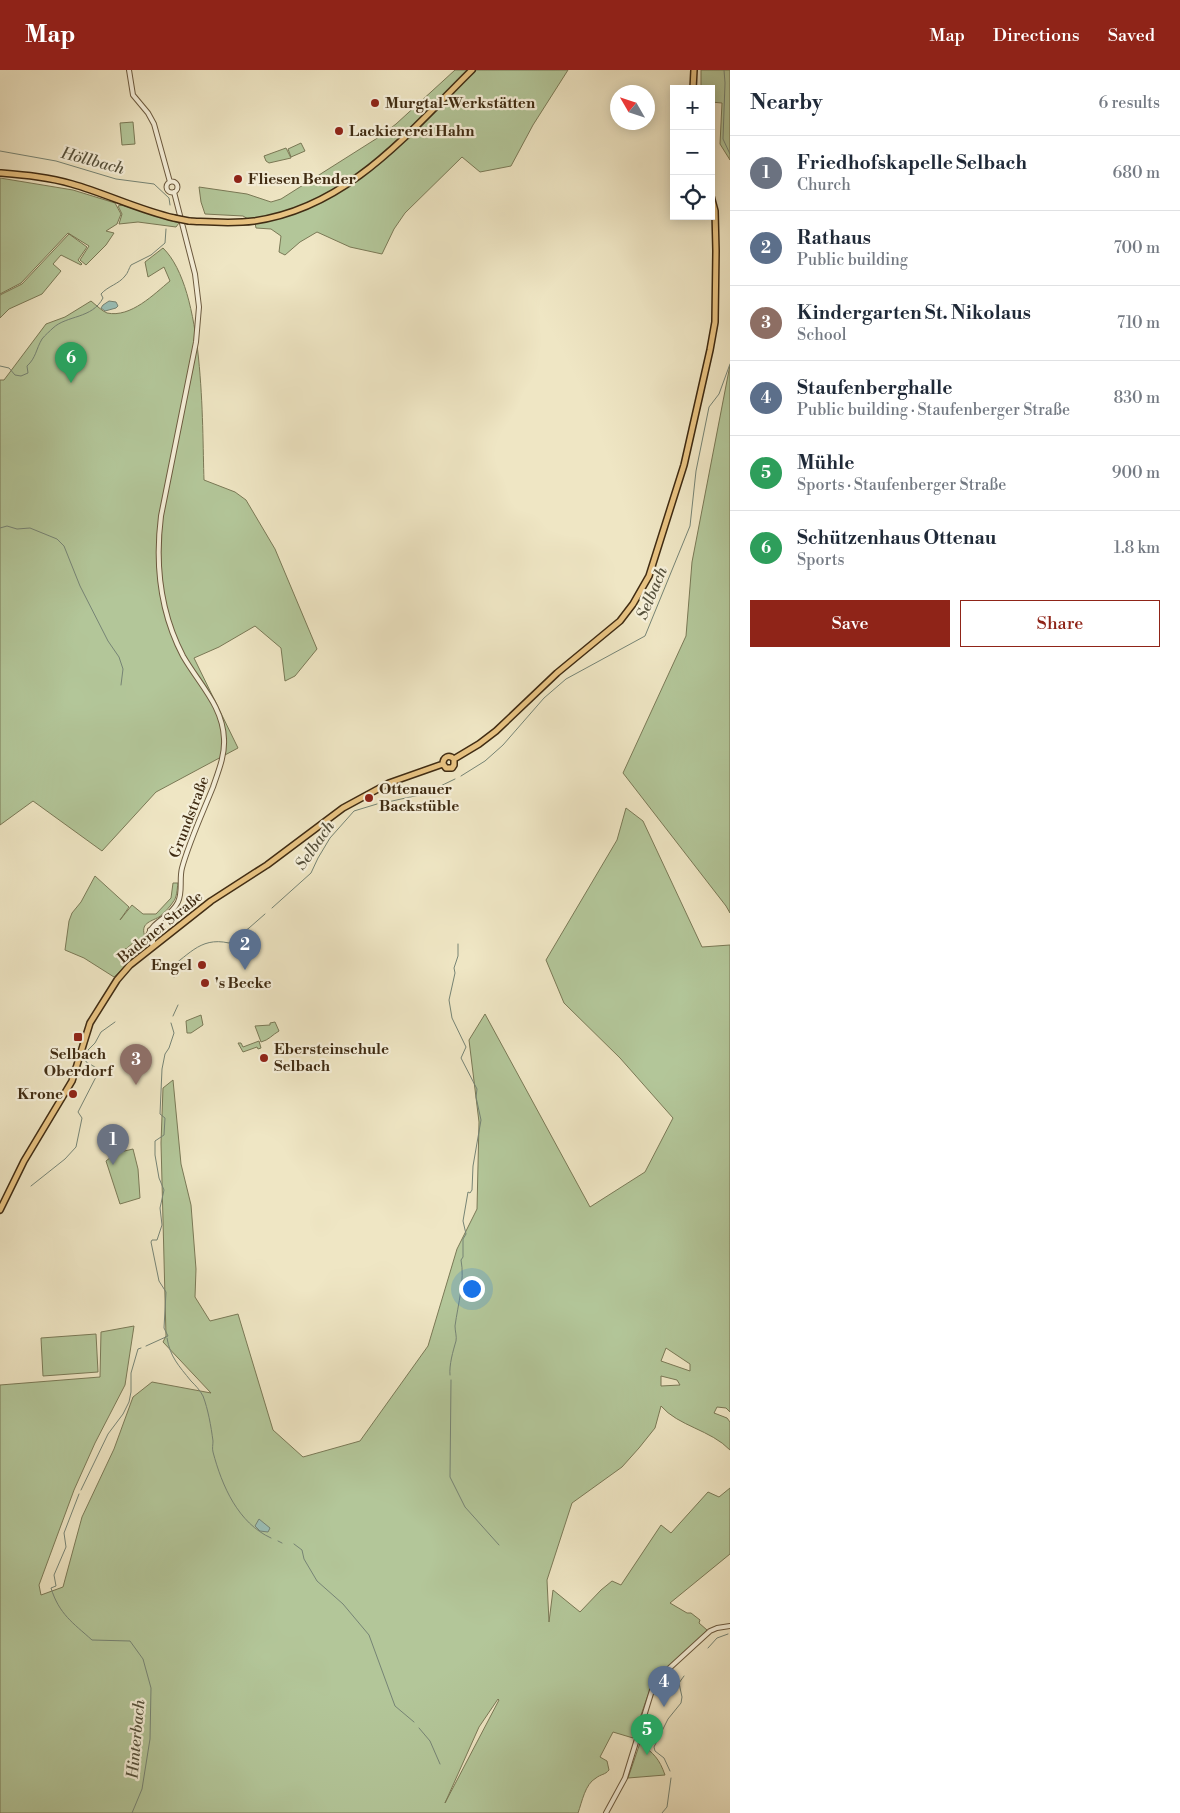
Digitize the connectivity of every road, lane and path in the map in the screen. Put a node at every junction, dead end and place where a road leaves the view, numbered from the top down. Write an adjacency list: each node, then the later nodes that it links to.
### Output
1 (129, 70): 6 (street)
2 (472, 70): 5 (main road, bridge)
3 (694, 70): 4 (main road)
4 (693, 85)
5 (0, 173)
6 (170, 182): 7 (street); 7 (street)
7 (174, 192): 11 (street, Grundstraße)
8 (715, 211): 9 (main road)
9 (454, 759): 10 (main road); 10 (main road)
10 (443, 764): 11 (main road, Badener Straße)
11 (153, 946): 12 (main road, Badener Straße)
12 (0, 1210)
13 (730, 1626): 14 (street)
14 (606, 1813)

